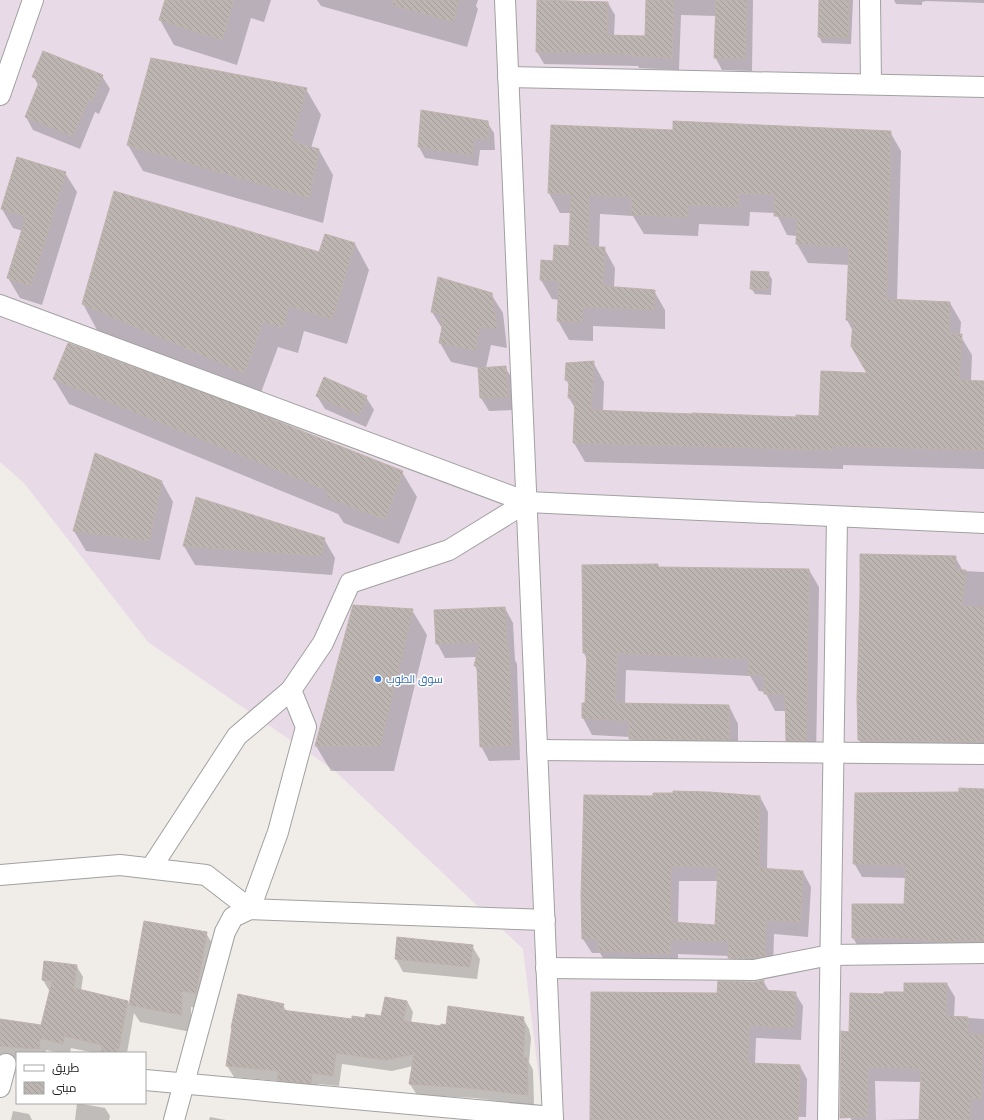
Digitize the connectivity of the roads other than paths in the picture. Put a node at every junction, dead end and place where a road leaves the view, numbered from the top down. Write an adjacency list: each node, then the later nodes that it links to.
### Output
1 (33, 0): 7 (street)
2 (505, 0): 4 (street)
3 (870, 0): 5 (street)
4 (508, 77): 5 (street); 9 (street)
5 (871, 84): 6 (street)
6 (984, 87)
7 (0, 95)
8 (0, 305): 9 (street)
9 (526, 502): 10 (street); 12 (street); 13 (street)
10 (837, 517): 11 (street); 14 (street)
11 (984, 523)
12 (291, 690): 16 (street); 18 (street)
13 (537, 750): 14 (street); 19 (street)
14 (833, 753): 15 (street); 21 (street)
15 (984, 754)
16 (151, 868): 17 (street); 18 (street)
17 (0, 875)
18 (250, 909): 19 (street); 25 (street)
19 (544, 920): 22 (street)
20 (984, 953): 21 (street)
21 (830, 955): 22 (street); 29 (street)
22 (546, 968): 27 (street)
23 (8, 1064): 26 (street)
24 (146, 1080): 25 (street)
25 (184, 1084): 27 (street); 28 (street)
26 (0, 1087)
27 (553, 1119)
28 (174, 1120)
29 (828, 1120)

